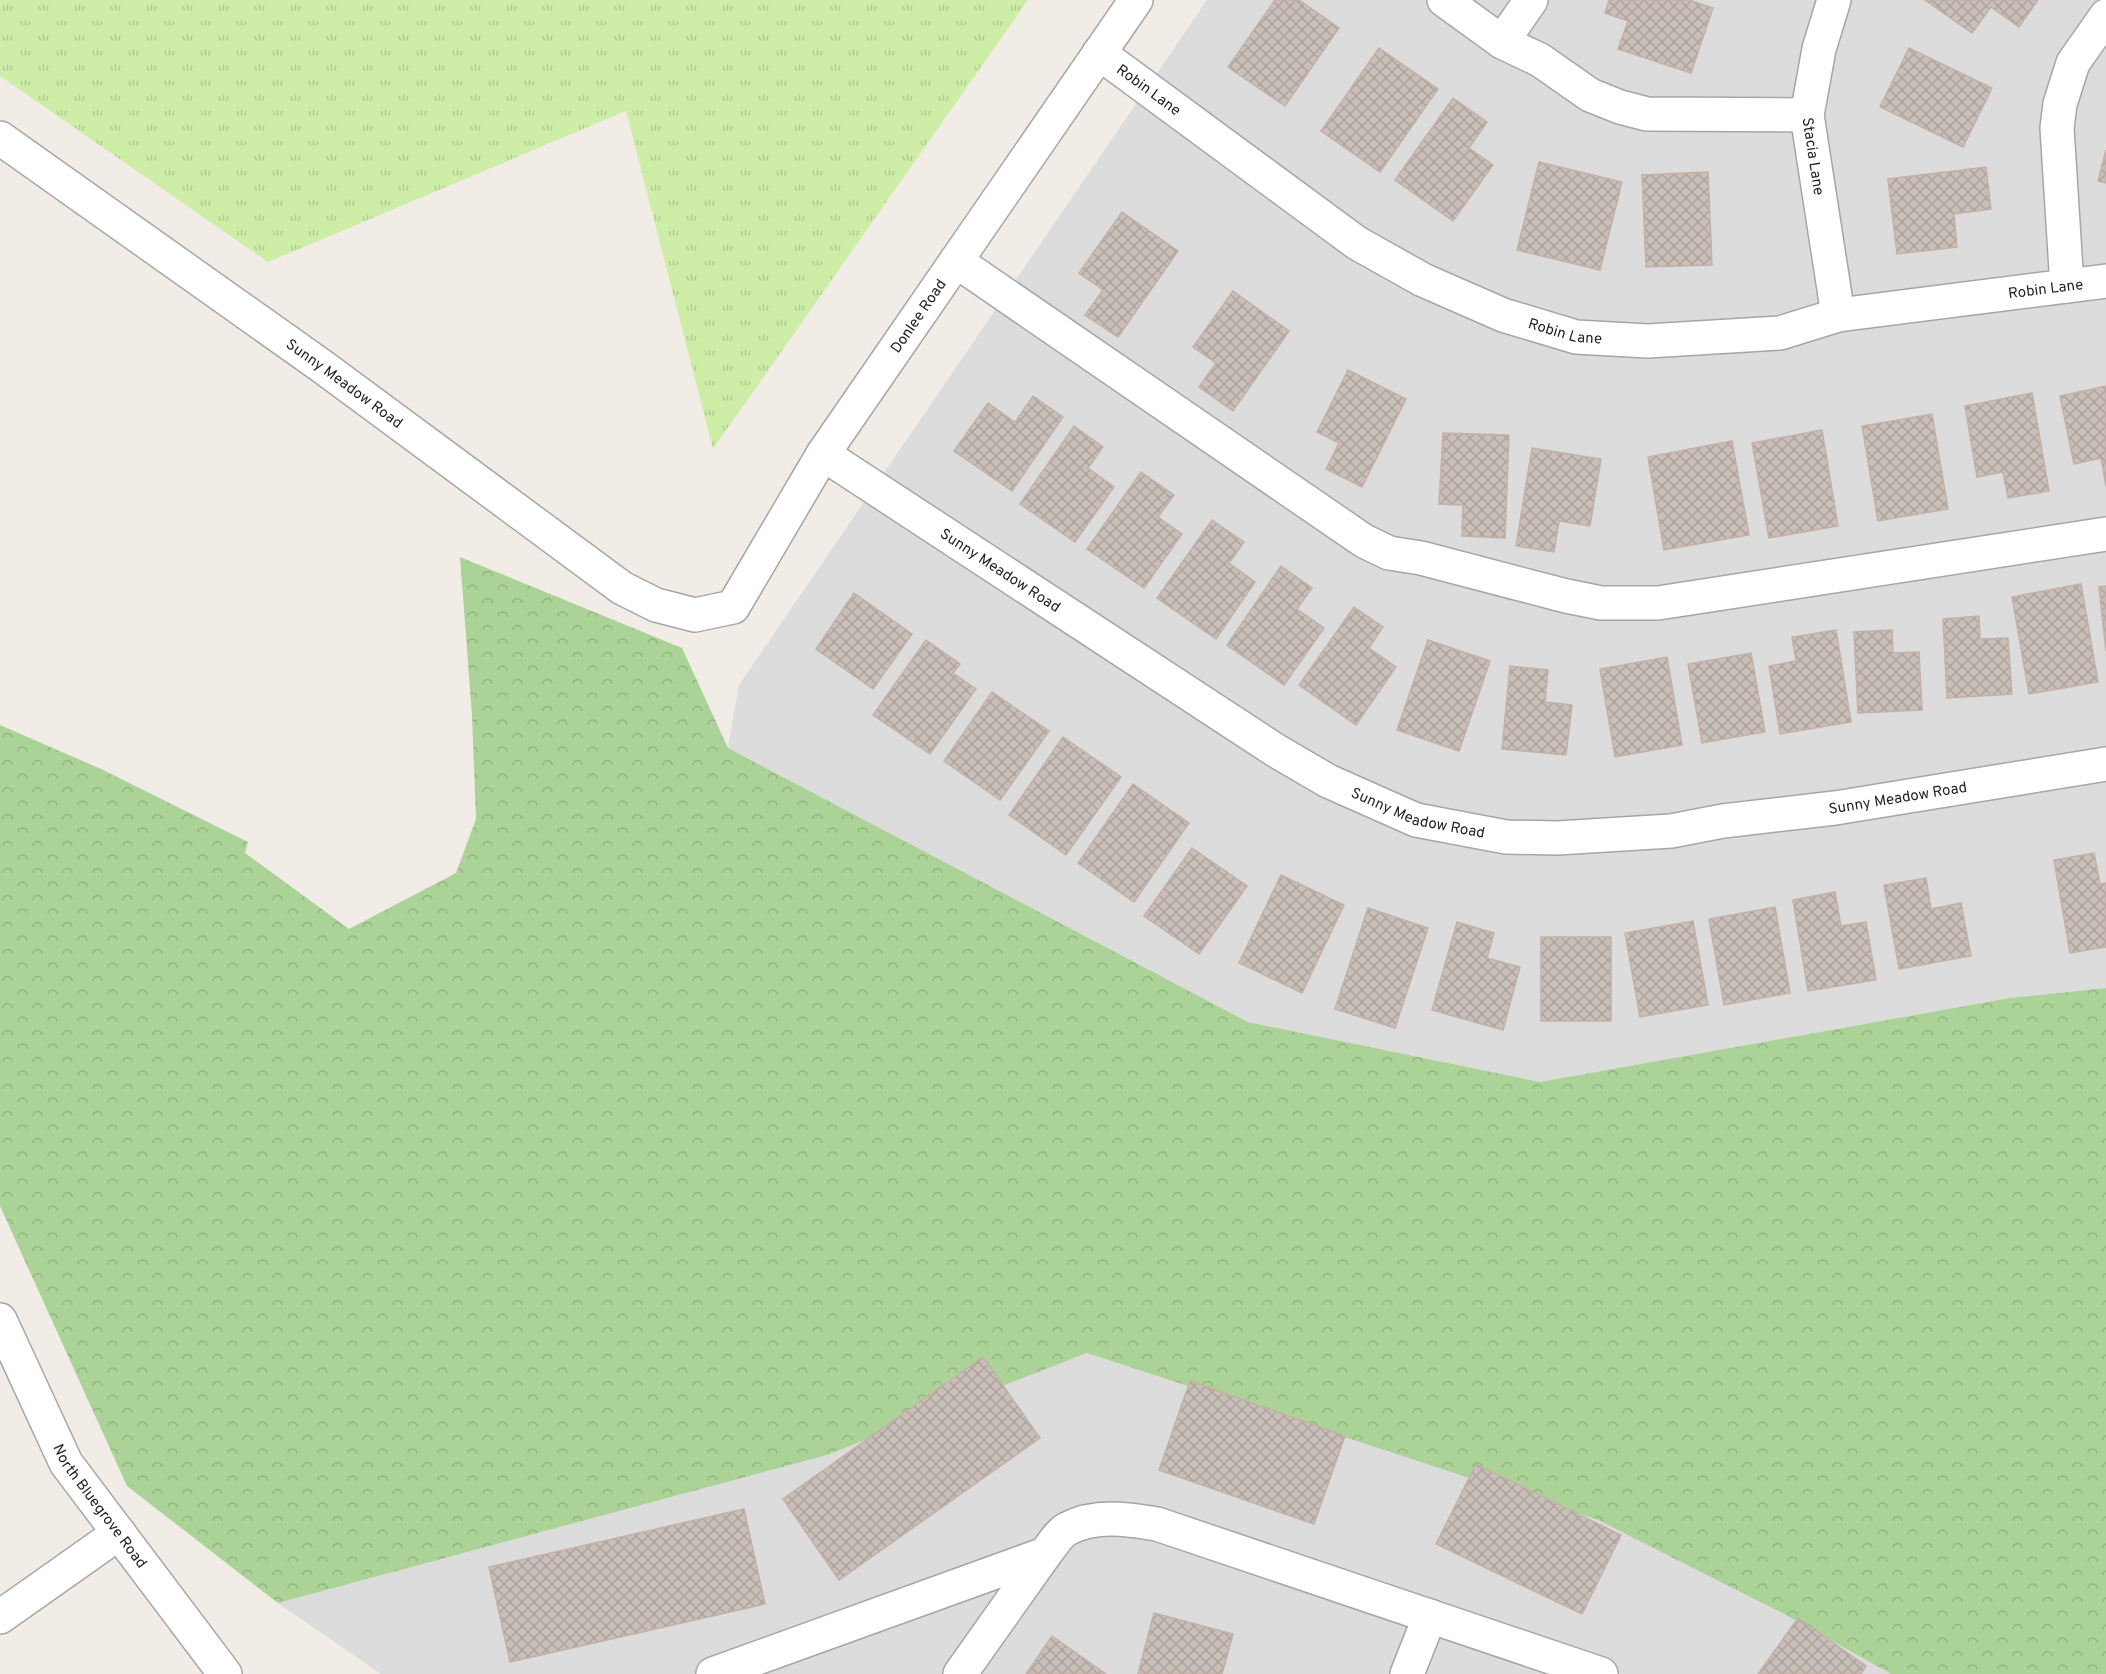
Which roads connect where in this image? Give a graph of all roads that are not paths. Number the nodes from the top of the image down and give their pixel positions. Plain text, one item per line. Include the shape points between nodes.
1 (1136, 0) edge
2 (1444, 0) edge
3 (1531, 0) edge
4 (1834, 0) edge
5 (2106, 16) edge
6 (1502, 42) junction
7 (1099, 53) junction
8 (1807, 115) junction
9 (0, 138) edge
10 (956, 261) junction
11 (2106, 281) edge
12 (2067, 286) junction
13 (1838, 315) junction
14 (824, 454) junction
15 (2106, 534) edge
16 (695, 615) joint
17 (2106, 764) edge
18 (0, 1320) edge
19 (119, 1533) junction
20 (1045, 1554) junction
21 (1430, 1616) junction
22 (0, 1617) edge
23 (225, 1674) edge
24 (713, 1674) edge
25 (960, 1674) edge
26 (1407, 1674) edge
27 (1601, 1674) edge

1 - 7 street, Donlee Road
2 - 6 street
3 - 6 street
4 - 8 street, Stacia Lane via 1819,50
5 - 12 street via 2073,63 2060,104 2057,128
6 - 8 street via 1540,60 1590,95 1647,114
7 - 10 street, Donlee Road
7 - 13 street, Robin Lane via 1357,243 1423,280 1503,315 1576,337 1648,341 1780,333
8 - 13 street, Stacia Lane
9 - 16 street, Sunny Meadow Road via 322,367 622,588 656,605
10 - 14 street, Donlee Road
10 - 15 street via 1364,541 1389,553 1566,596 1601,603 1658,603
11 - 12 street, Robin Lane
12 - 13 street, Robin Lane
14 - 16 street, Donlee Road via 733,607
14 - 17 street, Sunny Meadow Road via 1275,750 1328,781 1416,820 1506,837 1671,831
18 - 19 street, North Bluegrove Road via 66,1462
19 - 22 street
19 - 23 street, North Bluegrove Road
20 - 21 street via 1065,1530 1089,1521 1118,1518 1157,1524
20 - 24 street
20 - 25 street
21 - 26 street
21 - 27 street

